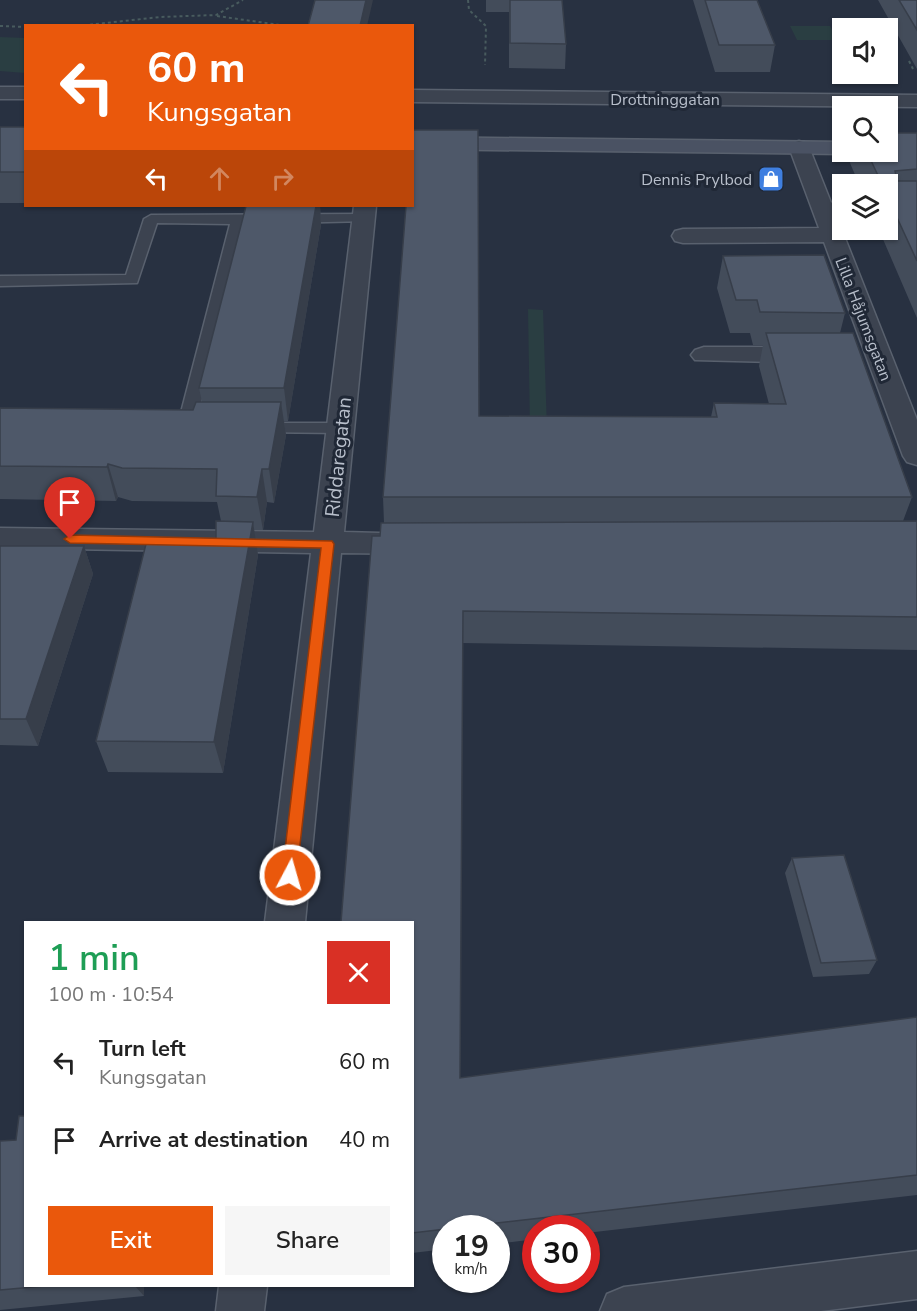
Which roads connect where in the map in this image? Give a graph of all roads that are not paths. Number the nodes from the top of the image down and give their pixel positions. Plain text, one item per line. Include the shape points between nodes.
1 (0, 93) edge
2 (24, 93) edge
3 (414, 96) edge
4 (917, 100) edge
5 (414, 143) edge
6 (799, 147) junction
7 (832, 148) edge
8 (832, 207) edge
9 (365, 212) edge
10 (238, 220) junction
11 (832, 235) edge
12 (683, 236) dead end
13 (833, 240) edge
14 (0, 281) edge
15 (704, 355) dead end
16 (855, 356) junction
17 (210, 428) edge
18 (246, 428) edge
19 (341, 428) junction
20 (917, 456) edge
21 (0, 538) edge
22 (328, 544) junction
23 (446, 544) edge
24 (285, 921) edge
25 (917, 1275) edge
26 (243, 1287) edge
27 (240, 1311) edge
28 (624, 1311) edge

1 - 2 street
3 - 4 street, Drottninggatan
5 - 6 street
6 - 7 street
6 - 8 street, Lilla Håjumsgatan
9 - 10 lane
9 - 19 street, Riddaregatan
10 - 14 lane via 151,219 132,280
10 - 17 lane via 186,428
11 - 12 street
13 - 16 street, Lilla Håjumsgatan
15 - 16 street
16 - 20 street, Lilla Håjumsgatan
18 - 19 lane
19 - 22 street, Riddaregatan
21 - 22 street
22 - 23 street
22 - 24 street, Riddaregatan
25 - 28 street
26 - 27 street

